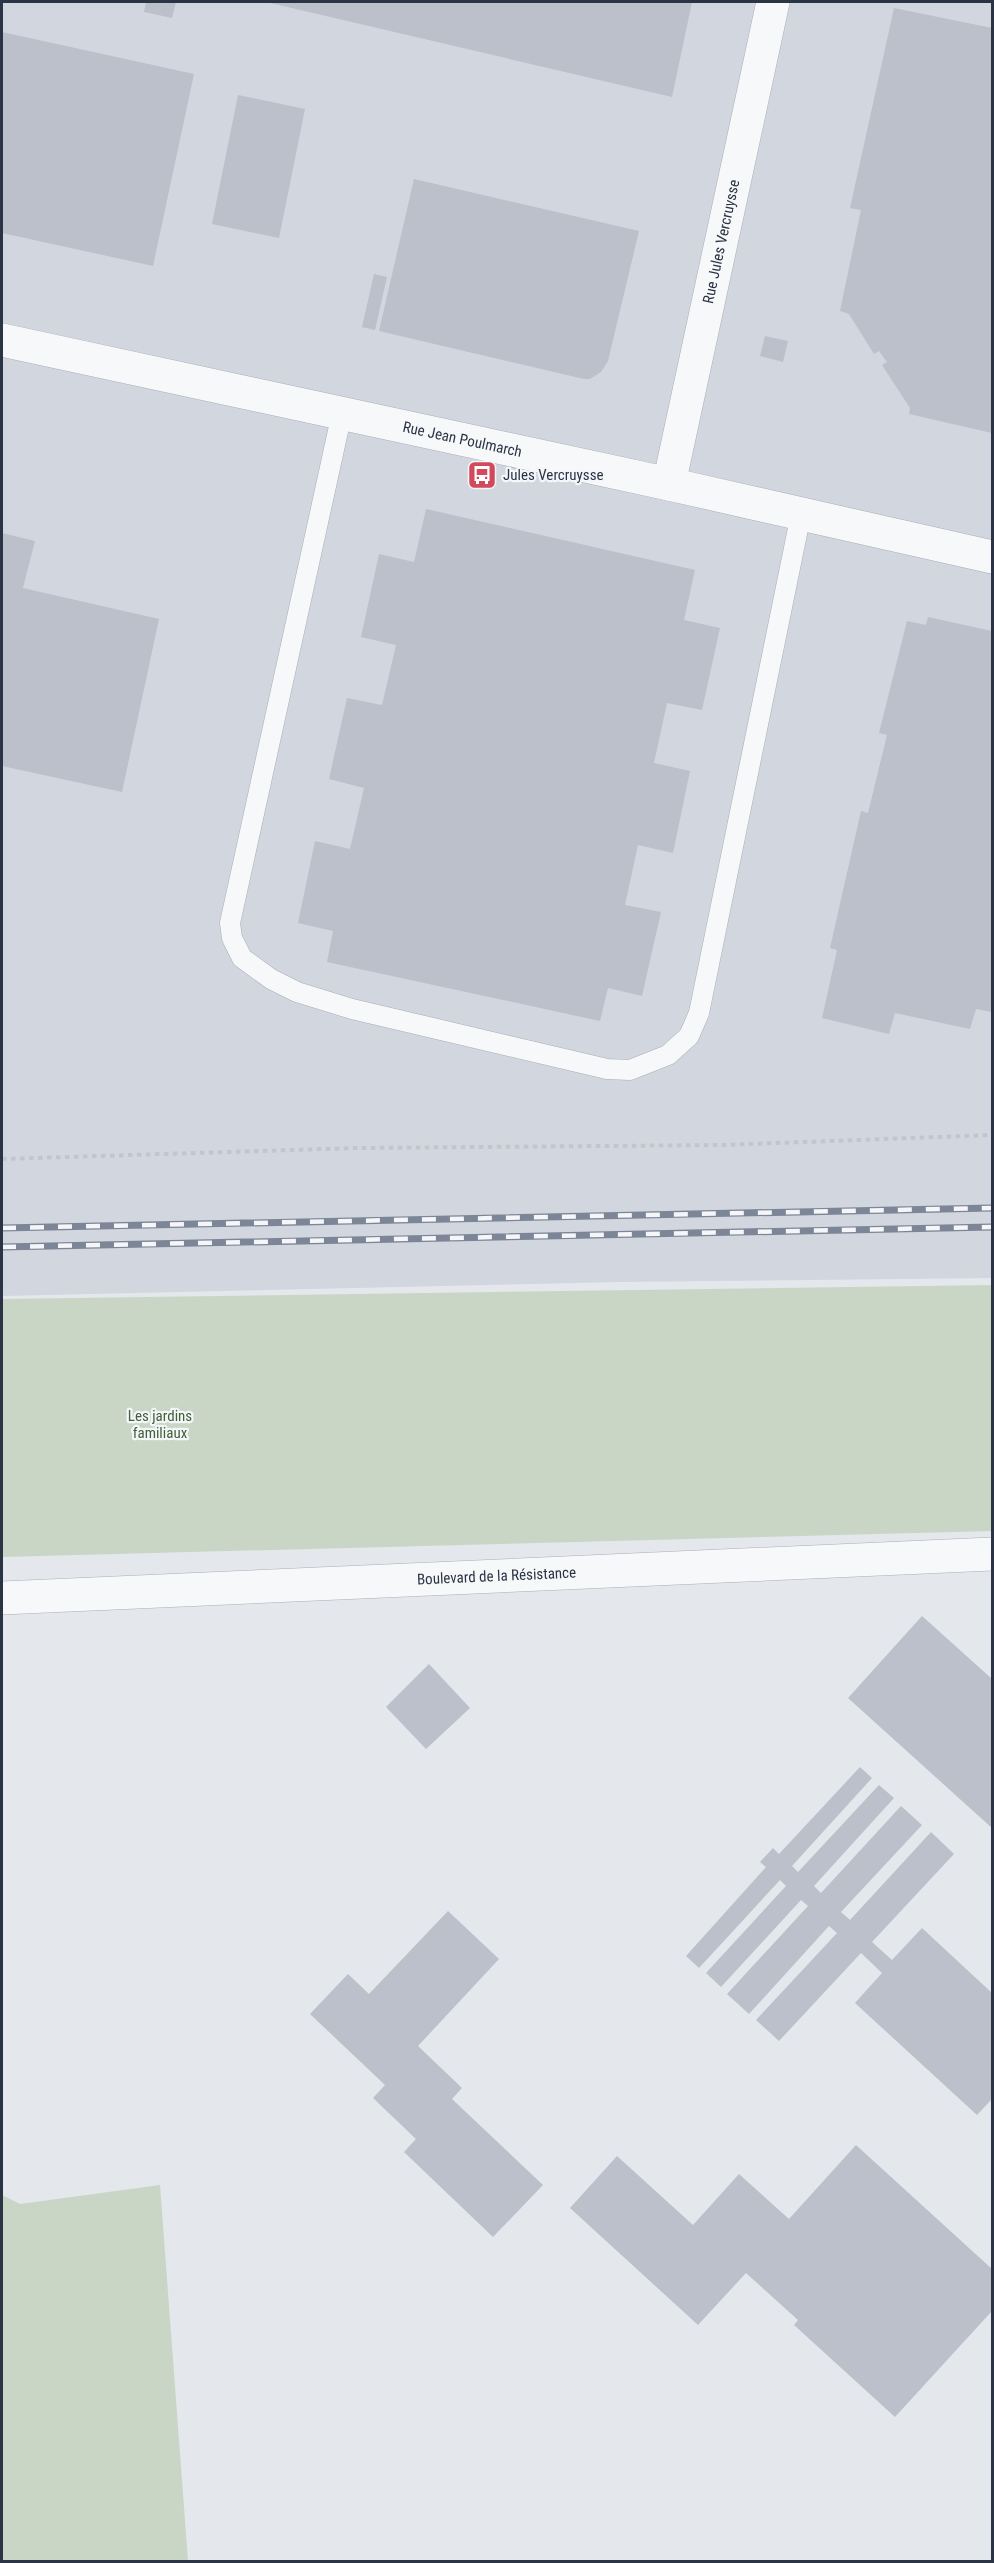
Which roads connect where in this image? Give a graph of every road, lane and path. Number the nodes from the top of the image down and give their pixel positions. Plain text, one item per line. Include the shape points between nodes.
1 (773, 2) edge
2 (2, 340) edge
3 (342, 413) junction
4 (669, 484) junction
5 (801, 514) junction
6 (993, 557) edge
7 (993, 1135) edge
8 (2, 1159) edge
9 (993, 1554) edge
10 (2, 1598) edge

1 - 4 street, Rue Jules Vercruysse
2 - 3 street, Rue Jean Poulmarch
3 - 4 street, Rue Jean Poulmarch
3 - 5 lane via 230,923 232,938 242,957 297,992 607,1069 630,1070 668,1055 689,1036 699,1013
4 - 5 street, Rue Jean Poulmarch
5 - 6 street, Rue Jean Poulmarch
7 - 8 path via 723,1145 357,1148
9 - 10 street, Boulevard de la Résistance

